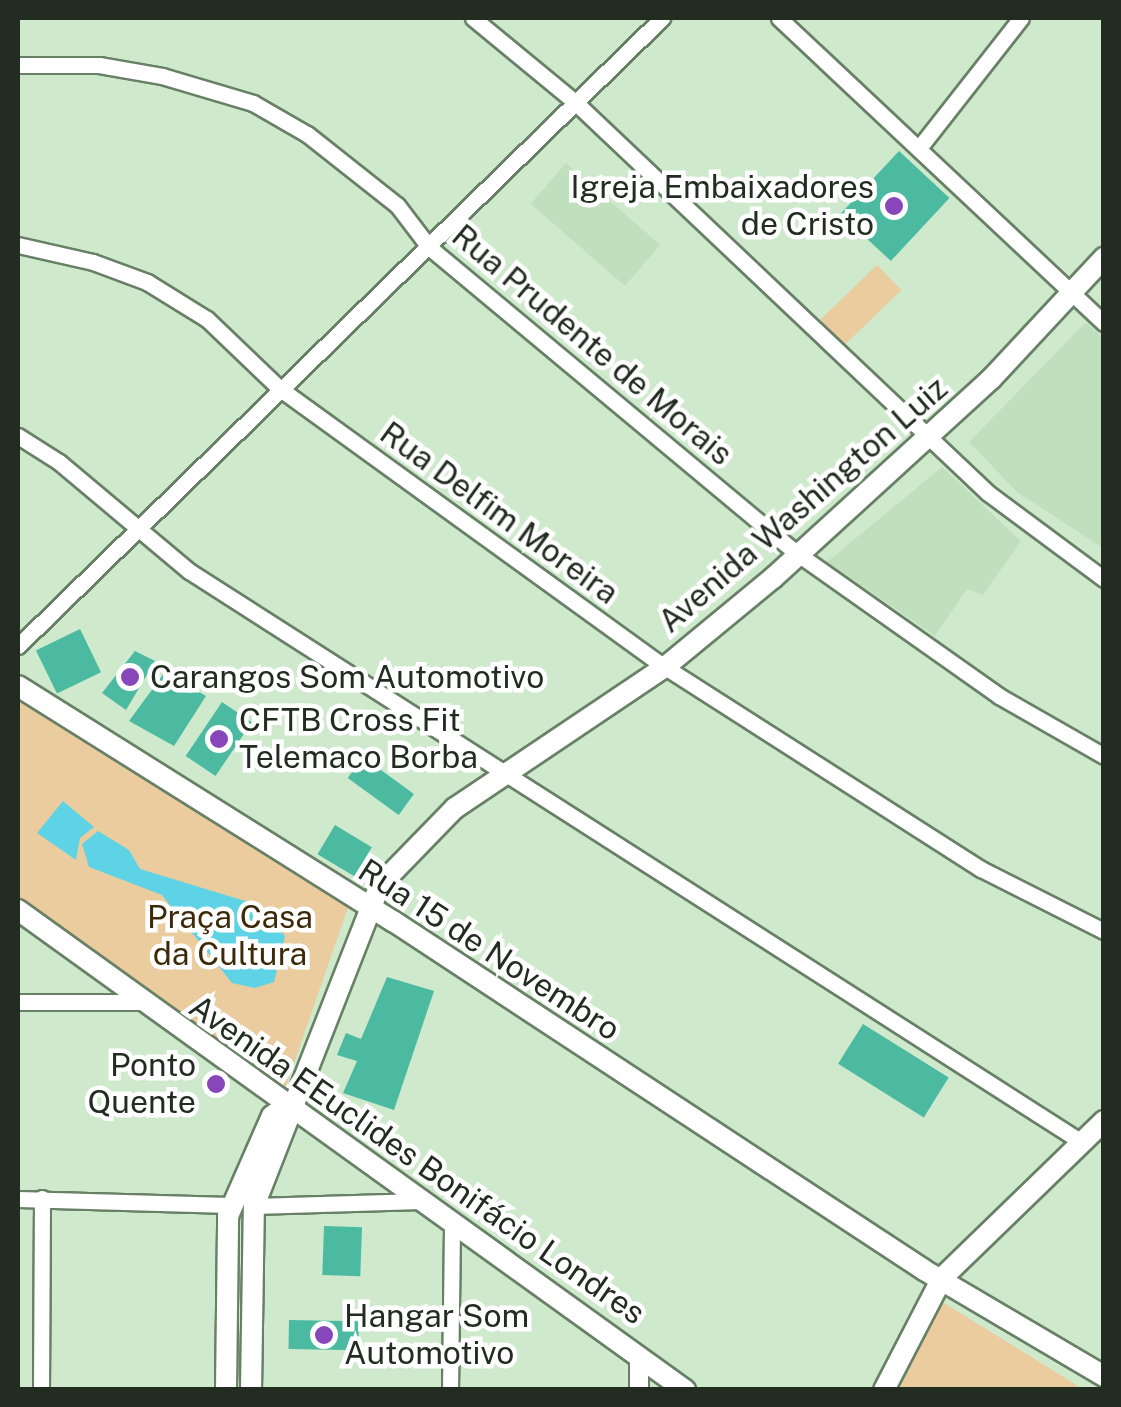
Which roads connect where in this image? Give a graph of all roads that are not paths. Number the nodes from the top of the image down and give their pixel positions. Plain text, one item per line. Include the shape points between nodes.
1 (473, 18) edge
2 (662, 18) edge
3 (779, 18) edge
4 (1021, 18) edge
5 (18, 65) edge
6 (576, 103) junction
7 (919, 148) junction
8 (18, 246) edge
9 (429, 247) junction
10 (1104, 258) edge
11 (1072, 294) junction
12 (1104, 323) edge
13 (279, 388) junction
14 (18, 436) edge
15 (930, 436) junction
16 (134, 531) junction
17 (798, 554) junction
18 (1104, 579) edge
19 (18, 646) edge
20 (664, 666) junction
21 (18, 686) edge
22 (1104, 756) edge
23 (501, 776) junction
24 (367, 905) junction
25 (18, 910) edge
26 (1104, 931) edge
27 (18, 1002) edge
28 (141, 1002) junction
29 (288, 1104) junction
30 (1096, 1133) edge
31 (18, 1198) edge
32 (42, 1198) junction
33 (421, 1200) junction
34 (230, 1205) junction
35 (254, 1206) junction
36 (452, 1221) junction
37 (933, 1274) junction
38 (639, 1356) junction
39 (1104, 1376) edge
40 (41, 1390) edge
41 (226, 1390) edge
42 (251, 1390) edge
43 (450, 1390) edge
44 (639, 1390) edge
45 (685, 1390) edge
46 (884, 1390) edge

1 - 6 street
2 - 6 street
3 - 7 street
4 - 7 street
5 - 9 street, Rua Prudente de Morais via 99,64 253,103 344,159 398,204
6 - 9 street
6 - 15 street
7 - 11 street
8 - 13 street, Rua Delfim Moreira via 147,282 207,319
9 - 13 street
9 - 17 street, Rua Prudente de Morais
10 - 11 main road, Avenida Washington Luiz
11 - 12 street
11 - 15 main road, Avenida Washington Luiz
13 - 16 street
13 - 20 street, Rua Delfim Moreira
14 - 16 street via 59,462
15 - 17 main road, Avenida Washington Luiz
15 - 18 street via 1034,533
16 - 19 street
16 - 23 street
17 - 20 main road, Avenida Washington Luiz
17 - 22 street, Rua Prudente de Morais via 999,696
20 - 23 main road, Avenida Washington Luiz
20 - 26 street, Rua Delfim Moreira via 982,869
21 - 24 main road, Rua 15 de Novembro
23 - 24 main road, Avenida Washington Luiz via 403,856
23 - 30 street
24 - 29 main road, Avenida Washington Luiz
24 - 37 main road, Rua 15 de Novembro
25 - 28 main road, Avenida EEuclides Bonifácio Londres
27 - 28 street
28 - 29 main road, Avenida EEuclides Bonifácio Londres
29 - 33 main road, Avenida EEuclides Bonifácio Londres
29 - 34 main road, Avenida Washington Luiz via 272,1116
29 - 35 main road, Avenida Washington Luiz
30 - 37 main road
31 - 32 street
32 - 34 street
32 - 40 street
33 - 35 street
33 - 36 main road, Avenida EEuclides Bonifácio Londres
34 - 41 main road
35 - 42 main road, Avenida Washington Luiz
36 - 38 main road, Avenida EEuclides Bonifácio Londres
36 - 43 street
37 - 39 main road, Rua 15 de Novembro
37 - 46 main road
38 - 44 street
38 - 45 main road, Avenida EEuclides Bonifácio Londres

